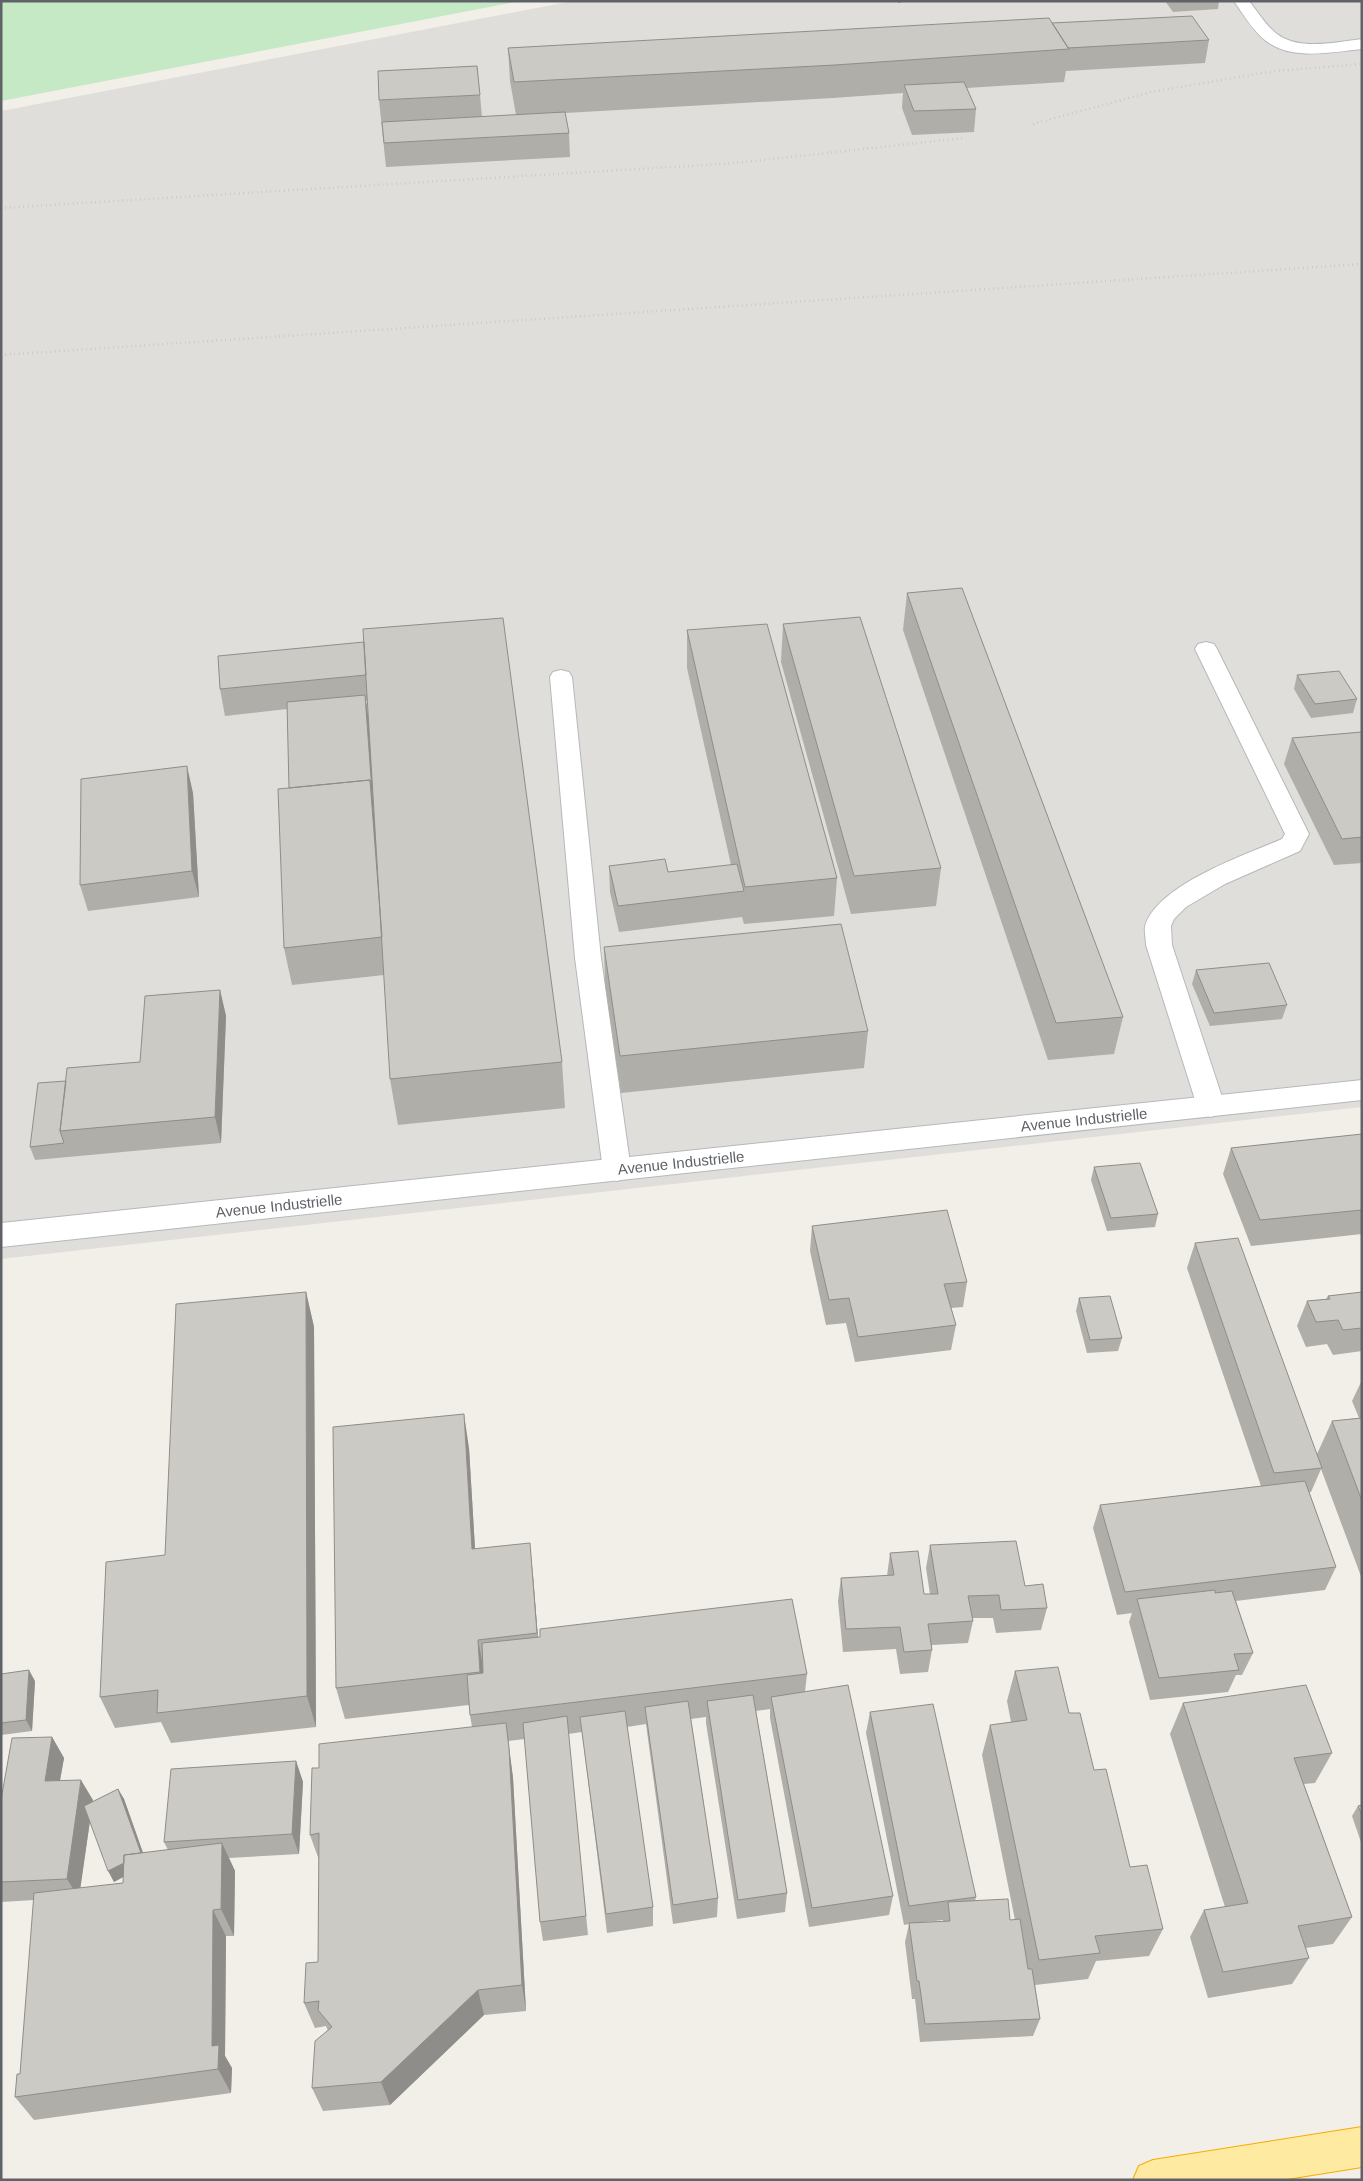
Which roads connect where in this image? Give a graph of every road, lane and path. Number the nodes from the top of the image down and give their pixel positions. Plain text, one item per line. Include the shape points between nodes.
1 (1241, 1) edge
2 (1362, 44) edge
3 (1206, 649) dead end
4 (561, 677) dead end
5 (1362, 1090) edge
6 (1211, 1106) junction
7 (616, 1170) junction
8 (1, 1235) edge
9 (1362, 2147) edge
10 (1153, 2180) edge

1 - 2 street via 1272,38 1290,45 1314,48
3 - 6 street via 1297,834 1291,846 1208,881 1170,907 1158,925 1159,945
4 - 7 street via 588,958
5 - 6 street, Avenue Industrielle
6 - 7 street, Avenue Industrielle
7 - 8 street, Avenue Industrielle
9 - 10 highway

